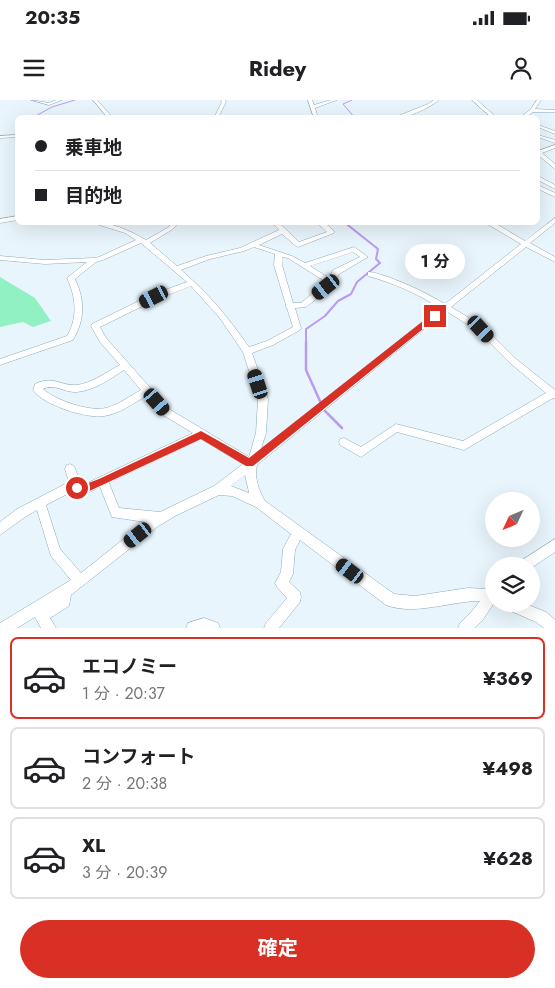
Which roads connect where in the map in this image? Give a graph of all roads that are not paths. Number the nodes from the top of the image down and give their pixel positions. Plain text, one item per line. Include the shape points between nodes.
1 (33, 100) edge
2 (60, 100) edge
3 (95, 100) edge
4 (223, 100) edge
5 (310, 100) edge
6 (334, 100) edge
7 (437, 100) edge
8 (474, 100) edge
9 (540, 100) edge
10 (312, 107) junction
11 (532, 111) junction
12 (555, 111) edge
13 (109, 115) edge
14 (218, 115) edge
15 (315, 115) edge
16 (403, 115) edge
17 (492, 115) edge
18 (526, 115) edge
19 (540, 127) edge
20 (555, 133) edge
21 (15, 136) edge
22 (0, 137) edge
23 (540, 137) edge
24 (555, 144) edge
25 (546, 150) junction
26 (540, 152) edge
27 (555, 153) edge
28 (540, 155) edge
29 (555, 168) edge
30 (540, 179) edge
31 (555, 179) edge
32 (546, 182) junction
33 (540, 185) edge
34 (555, 186) edge
35 (540, 187) edge
36 (555, 194) edge
37 (15, 218) edge
38 (555, 220) edge
39 (0, 221) edge
40 (105, 225) edge
41 (174, 225) edge
42 (277, 225) edge
43 (323, 225) edge
44 (492, 225) edge
45 (283, 230) junction
46 (144, 242) junction
47 (526, 244) junction
48 (254, 245) junction
49 (279, 253) junction
50 (0, 258) edge
51 (94, 260) junction
52 (555, 260) edge
53 (305, 266) junction
54 (177, 269) junction
55 (371, 274) dead end
56 (329, 281) junction
57 (192, 283) junction
58 (289, 306) junction
59 (445, 308) junction
60 (247, 351) junction
61 (0, 362) edge
62 (125, 366) junction
63 (148, 391) junction
64 (554, 394) edge
65 (201, 434) junction
66 (344, 442) dead end
67 (252, 461) junction
68 (70, 468) dead end
69 (103, 482) junction
70 (76, 484) junction
71 (218, 490) junction
72 (40, 503) junction
73 (261, 504) junction
74 (161, 518) junction
75 (0, 529) edge
76 (298, 532) junction
77 (555, 545) edge
78 (537, 557) edge
79 (80, 581) junction
80 (66, 591) junction
81 (485, 594) edge
82 (485, 605) edge
83 (529, 612) edge
84 (4, 628) edge
85 (50, 628) edge
86 (193, 628) edge
87 (213, 628) edge
88 (271, 628) edge
89 (465, 628) edge
90 (554, 628) edge

1 - 2 street via 49,104
3 - 13 street
4 - 14 street
5 - 10 street
6 - 10 street
7 - 16 street
8 - 17 street
9 - 11 street
10 - 15 street
11 - 12 street
11 - 18 street
19 - 20 street
21 - 22 street
23 - 24 street
24 - 25 street
25 - 26 street
25 - 27 street
28 - 29 street
30 - 32 street
31 - 32 street
32 - 33 street
32 - 34 street
35 - 36 street
37 - 39 street
38 - 47 street
40 - 46 street
41 - 46 street
42 - 45 street
43 - 45 street via 332,232 298,245
44 - 47 street
45 - 48 street
46 - 51 street
46 - 54 street
47 - 52 street
47 - 59 street
48 - 49 street
48 - 54 street
49 - 53 street
49 - 58 street via 278,265
50 - 51 street via 45,262
51 - 61 street via 70,278 76,288 80,314 70,338
53 - 56 street
53 - 56 street via 354,249 365,257 336,272
54 - 57 street
55 - 59 street via 400,283
56 - 58 street via 303,305
57 - 60 street via 222,315
57 - 62 street via 154,297 95,326
58 - 60 street via 297,328
59 - 64 street via 481,329 513,361
59 - 67 street
60 - 67 street via 264,403 261,433
62 - 63 street
62 - 63 street via 77,389 48,382 38,390 68,406 98,413
63 - 65 street via 166,412
64 - 66 street via 464,446 396,428 361,453
65 - 67 street
65 - 69 street
67 - 71 street
67 - 73 street via 250,471 254,492
68 - 70 street
69 - 70 street via 83,490
69 - 74 street via 116,513
70 - 72 street
71 - 73 street via 240,494
71 - 74 street
72 - 75 street
72 - 79 street via 55,552
73 - 76 street
74 - 79 street
76 - 81 street via 391,600 400,603
76 - 88 street via 289,549 287,574 281,583 295,597
77 - 78 street
79 - 80 street
80 - 84 street
80 - 85 street via 64,601 42,617
82 - 89 street
83 - 90 street
86 - 87 street via 204,625

